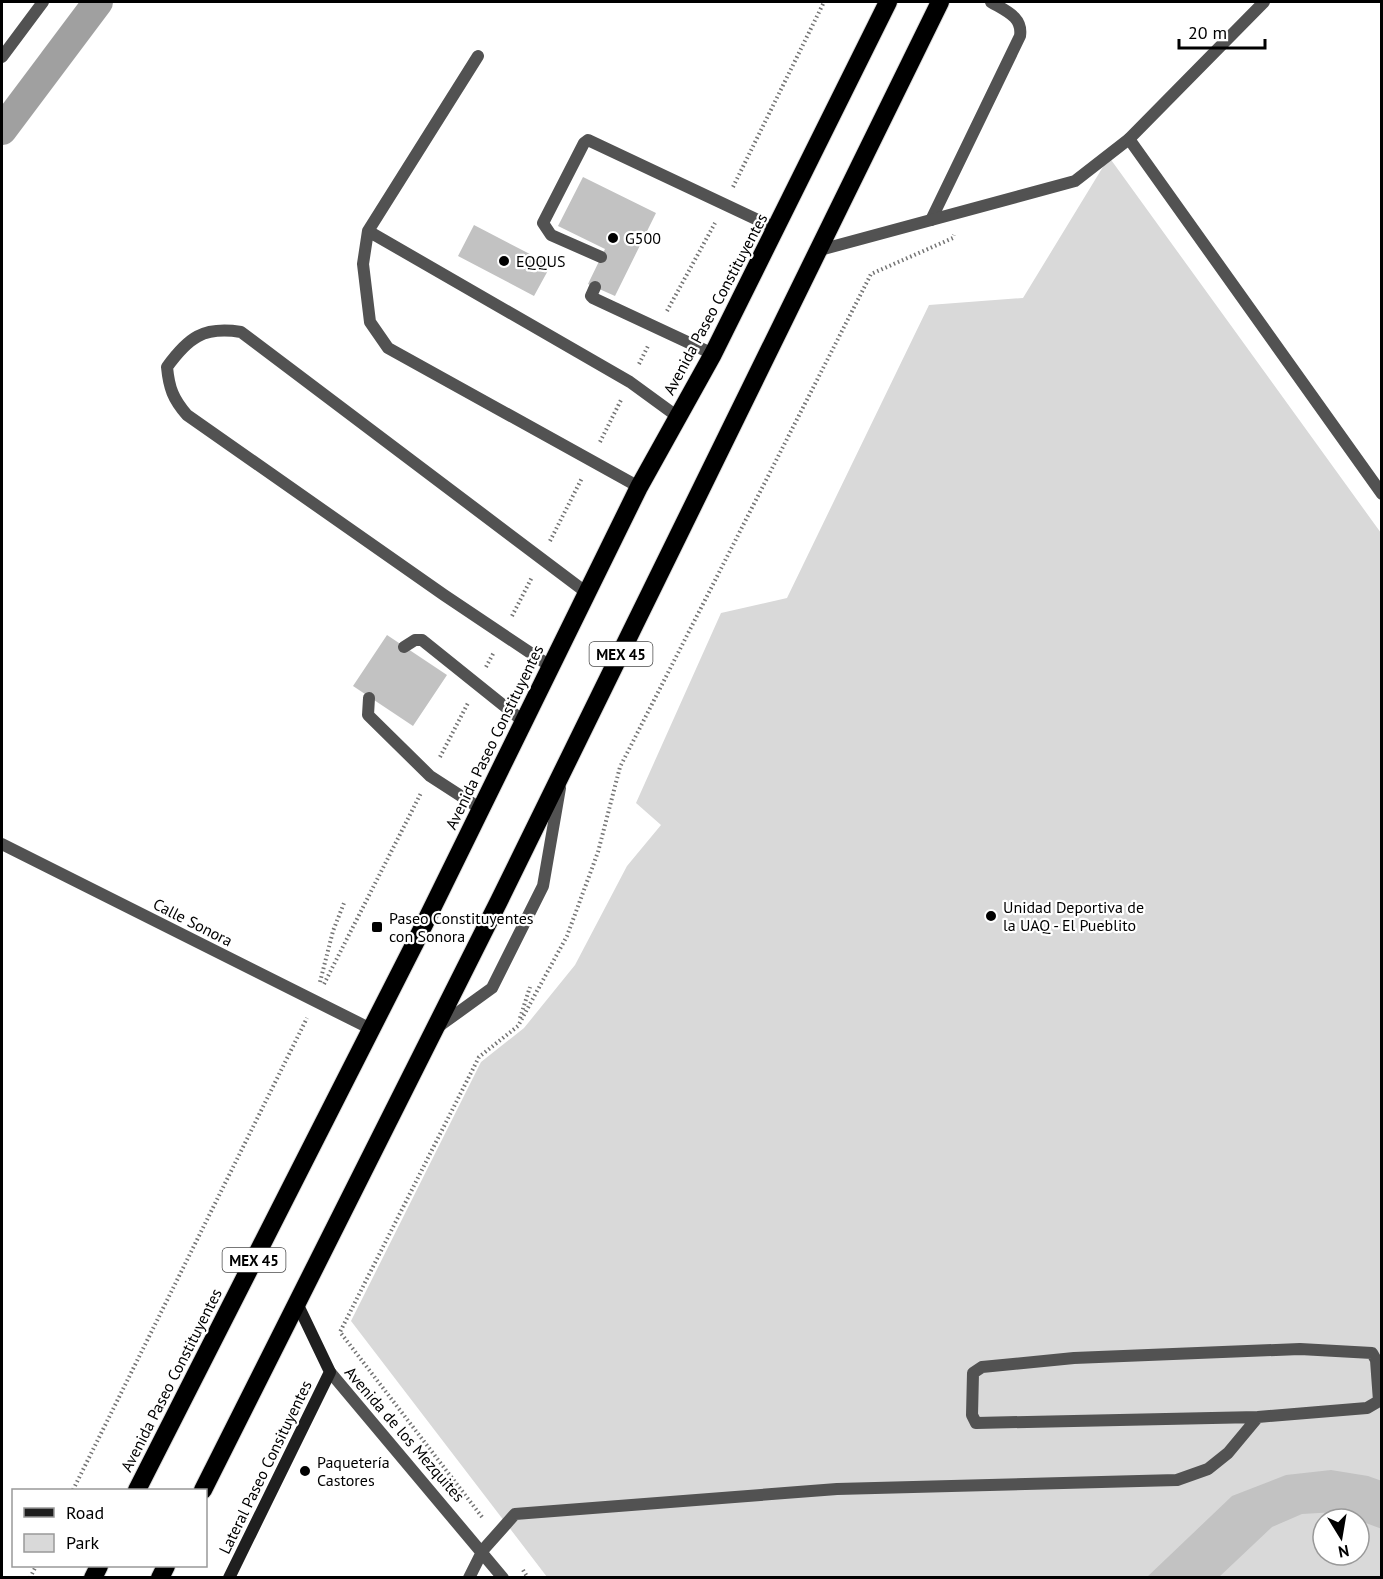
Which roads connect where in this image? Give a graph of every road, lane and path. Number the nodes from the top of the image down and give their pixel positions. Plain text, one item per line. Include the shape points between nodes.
1 (43, 2) edge
2 (824, 2) edge
3 (888, 2) edge
4 (940, 2) edge
5 (991, 2) edge
6 (1264, 2) edge
7 (478, 56) dead end
8 (2, 57) edge
9 (1129, 139) junction
10 (725, 205) junction
11 (966, 210) junction
12 (931, 220) junction
13 (777, 229) junction
14 (368, 231) junction
15 (820, 250) junction
16 (601, 257) dead end
17 (595, 287) dead end
18 (657, 328) junction
19 (713, 354) junction
20 (630, 382) junction
21 (678, 417) junction
22 (590, 461) junction
23 (639, 487) junction
24 (1382, 495) edge
25 (542, 558) junction
26 (587, 593) junction
27 (503, 634) junction
28 (404, 647) dead end
29 (550, 666) junction
30 (476, 686) junction
31 (369, 698) dead end
32 (523, 721) junction
33 (563, 772) junction
34 (430, 776) junction
35 (481, 809) junction
36 (2, 844) edge
37 (344, 903) dead end
38 (530, 987) dead end
39 (315, 1002) junction
40 (518, 1026) junction
41 (371, 1029) junction
42 (435, 1029) junction
43 (297, 1303) junction
44 (330, 1372) junction
45 (1258, 1417) junction
46 (74, 1489) edge
47 (138, 1489) edge
48 (204, 1489) edge
49 (496, 1536) junction
50 (483, 1550) junction
51 (522, 1569) dead end
52 (229, 1578) edge
53 (469, 1578) edge
54 (503, 1578) edge
55 (528, 1578) edge

1 - 8 street
2 - 10 path
3 - 13 highway, Avenida Paseo Constituyentes / MEX 45
4 - 15 highway, MEX 45
5 - 12 street via 1018,20 1022,26 1020,36
6 - 9 street
7 - 14 street
9 - 11 street via 1075,181
9 - 24 street
10 - 13 street
10 - 16 street via 588,140 543,223 551,235
10 - 18 path
11 - 12 street
11 - 40 path via 953,238 871,274 621,767 598,852 567,936
12 - 15 street
13 - 19 highway, Avenida Paseo Constituyentes / MEX 45
14 - 20 street
14 - 22 street via 363,264 370,322 388,348
15 - 33 highway, MEX 45
17 - 18 street via 593,298
18 - 19 street
18 - 20 path
19 - 21 highway, Avenida Paseo Constituyentes / MEX 45
20 - 21 street
20 - 22 path
21 - 23 highway, Avenida Paseo Constituyentes / MEX 45
22 - 23 street
22 - 25 path
23 - 26 highway, Avenida Paseo Constituyentes / MEX 45
25 - 26 street
25 - 27 path
25 - 27 street via 241,332 224,329 186,341 167,367 168,387 187,415
26 - 29 highway, Avenida Paseo Constituyentes / MEX 45
27 - 29 street
27 - 30 path
28 - 30 street via 422,640
29 - 32 highway, Avenida Paseo Constituyentes / MEX 45
30 - 32 street
30 - 34 path
31 - 34 street via 368,715
32 - 35 highway, Avenida Paseo Constituyentes / MEX 45
33 - 42 highway, MEX 45
33 - 42 street via 543,886 492,988
34 - 35 street
34 - 39 path
35 - 41 highway, Avenida Paseo Constituyentes / MEX 45
36 - 39 street, Calle Sonora
37 - 39 path
38 - 40 path
39 - 41 street, Calle Sonora
39 - 46 path
40 - 49 path via 479,1057 340,1332
41 - 47 highway, Avenida Paseo Constituyentes / MEX 45
42 - 43 highway, MEX 45
43 - 44 street, Avenida de los Mezquites
43 - 48 highway, MEX 45
44 - 50 street, Avenida de los Mezquites
44 - 52 street, Lateral Paseo Consituyentes
45 - 45 street via 976,1423 972,1415 973,1373 982,1367 1074,1358 1300,1349 1372,1353 1376,1360 1379,1401 1367,1408
45 - 49 street via 1208,1469 1177,1480 837,1489 515,1514
49 - 50 street
50 - 53 street
50 - 54 street, Avenida de los Mezquites
51 - 55 path

